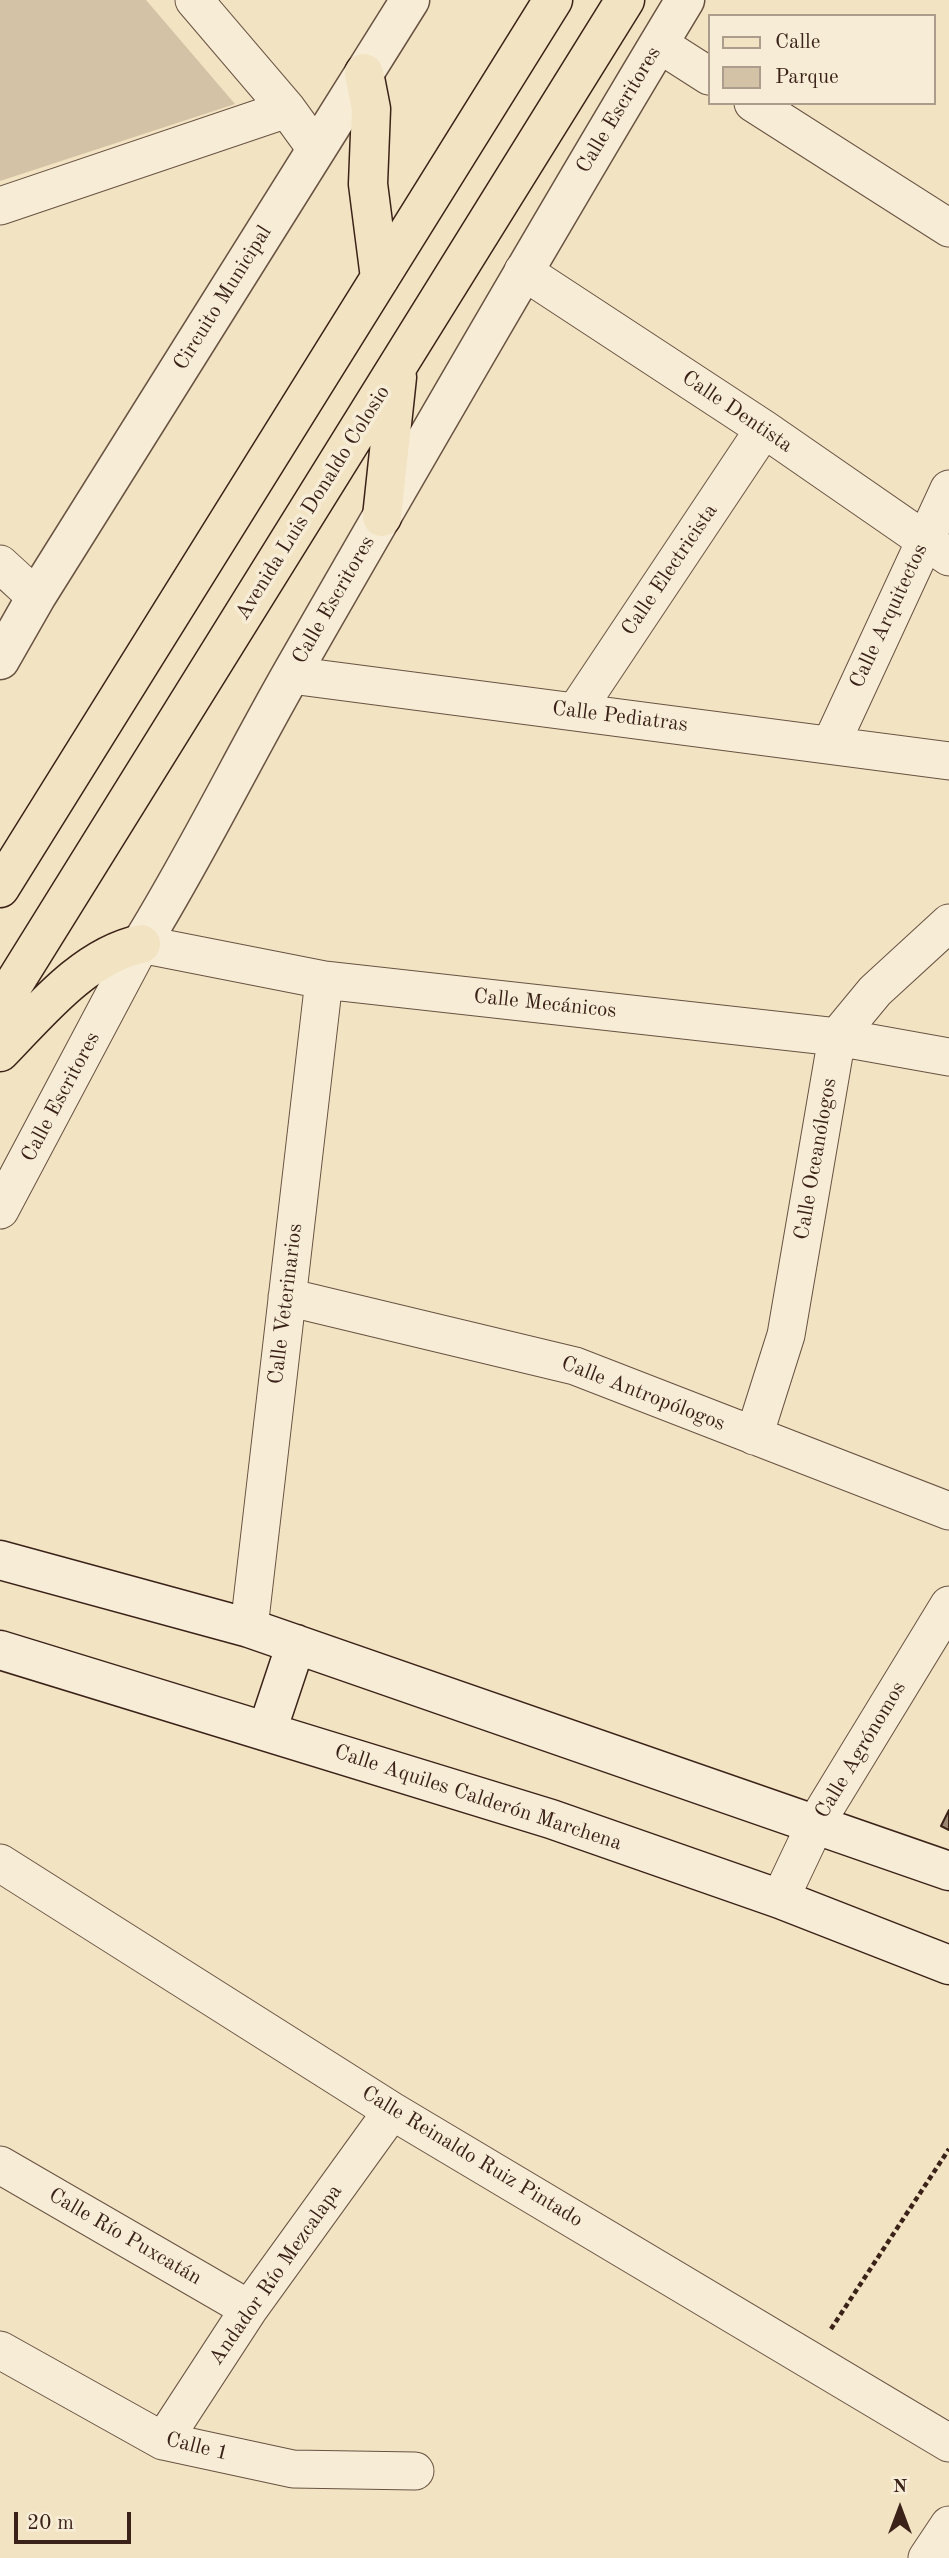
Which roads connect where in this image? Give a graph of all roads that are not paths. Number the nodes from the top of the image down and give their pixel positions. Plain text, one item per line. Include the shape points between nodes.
1 (194, 0) edge
2 (410, 0) edge
3 (553, 0) edge
4 (625, 0) edge
5 (685, 0) edge
6 (659, 44) junction
7 (364, 73) junction
8 (708, 75) edge
9 (756, 105) edge
10 (287, 109) junction
11 (316, 149) junction
12 (0, 206) edge
13 (949, 228) edge
14 (523, 271) junction
15 (380, 278) junction
16 (399, 365) junction
17 (764, 429) junction
18 (949, 489) edge
19 (382, 517) junction
20 (937, 548) edge
21 (0, 565) edge
22 (36, 597) junction
23 (0, 660) edge
24 (291, 675) junction
25 (576, 711) junction
26 (831, 744) junction
27 (949, 761) edge
28 (0, 888) edge
29 (949, 923) edge
30 (141, 944) junction
31 (324, 980) junction
32 (0, 1006) edge
33 (837, 1037) junction
34 (0, 1052) edge
35 (949, 1057) edge
36 (0, 1210) edge
37 (286, 1297) junction
38 (754, 1436) junction
39 (949, 1511) edge
40 (0, 1560) edge
41 (949, 1605) edge
42 (248, 1628) junction
43 (296, 1644) junction
44 (0, 1650) edge
45 (267, 1731) junction
46 (816, 1823) junction
47 (0, 1863) edge
48 (949, 1871) edge
49 (780, 1899) junction
50 (949, 1965) edge
51 (392, 2111) junction
52 (0, 2165) edge
53 (249, 2309) junction
54 (0, 2350) edge
55 (163, 2441) junction
56 (949, 2443) edge
57 (415, 2471) dead end
58 (949, 2525) edge
59 (927, 2558) edge

1 - 10 street
2 - 7 main road, Circuito Municipal
3 - 15 main road
4 - 16 main road, Avenida Luis Donaldo Colosio
5 - 6 main road, Calle Escritores
6 - 8 street
6 - 14 main road, Calle Escritores
7 - 11 main road, Circuito Municipal
7 - 15 main road via 371,109 368,184
9 - 13 street
10 - 11 street
10 - 12 street
11 - 22 main road, Circuito Municipal
14 - 17 street, Calle Dentista
14 - 19 main road, Calle Escritores
15 - 28 main road
16 - 19 main road
16 - 32 main road, Avenida Luis Donaldo Colosio
17 - 20 street, Calle Dentista
17 - 25 street, Calle Electricista
18 - 20 street, Calle Arquitectos
19 - 24 main road, Calle Escritores
20 - 26 street, Calle Arquitectos
21 - 22 street
22 - 23 main road, Circuito Municipal
24 - 25 street, Calle Pediatras
24 - 30 main road, Calle Escritores
25 - 26 street, Calle Pediatras
26 - 27 street, Calle Pediatras
29 - 33 street, Calle Oceanólogos via 875,991
30 - 31 street, Calle Mecánicos
30 - 34 main road via 97,962
30 - 36 street, Calle Escritores
31 - 33 street, Calle Mecánicos
31 - 37 street, Calle Veterinarios
33 - 35 street, Calle Mecánicos
33 - 38 street, Calle Oceanólogos via 786,1335
37 - 38 street, Calle Antropólogos via 575,1366
37 - 42 street, Calle Veterinarios
38 - 39 street, Calle Antropólogos
40 - 42 main road
41 - 46 street, Calle Agrónomos
42 - 43 main road
43 - 45 main road
43 - 46 main road
44 - 45 main road, Calle Aquiles Calderón Marchena
45 - 49 main road, Calle Aquiles Calderón Marchena via 551,1819
46 - 48 main road
46 - 49 street, Calle Agrónomos
47 - 51 street, Calle Reinaldo Ruiz Pintado
49 - 50 main road, Calle Aquiles Calderón Marchena
51 - 53 street, Andador Río Mezcalapa
51 - 56 street, Calle Reinaldo Ruiz Pintado
52 - 53 street, Calle Río Puxcatán
53 - 55 street, Andador Río Mezcalapa
54 - 55 street, Calle 1
55 - 57 street, Calle 1 via 293,2469
58 - 59 street

